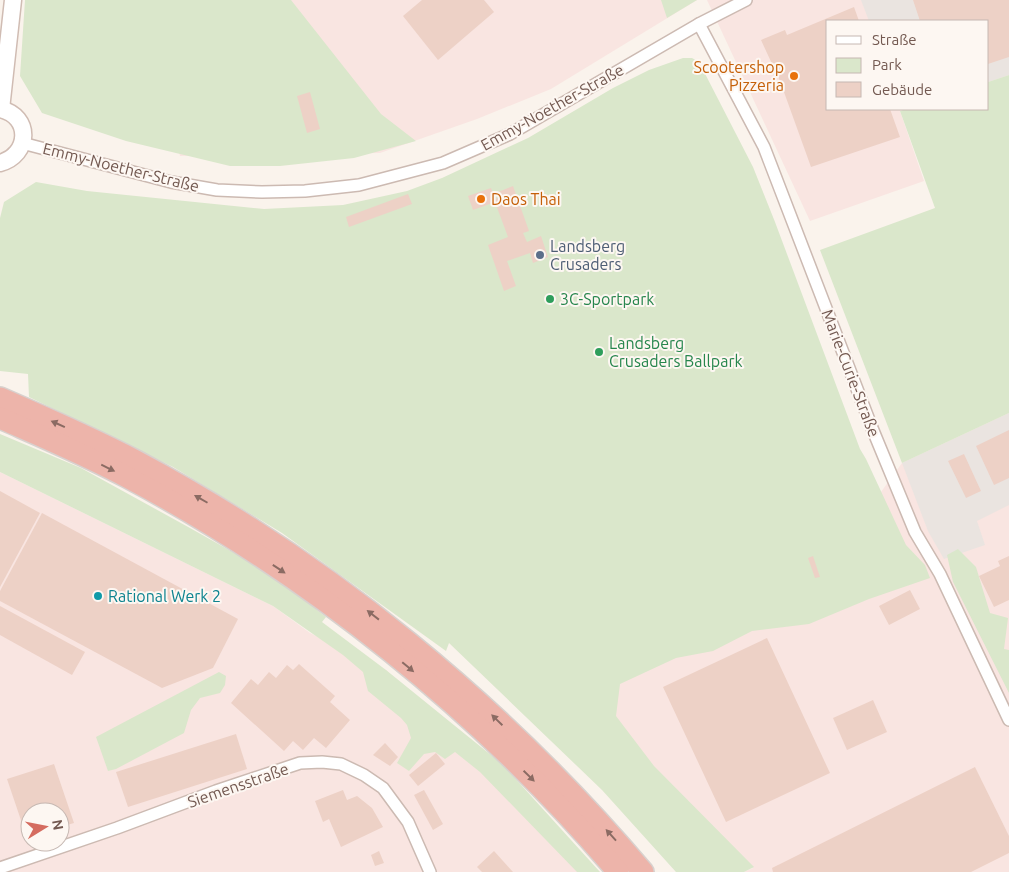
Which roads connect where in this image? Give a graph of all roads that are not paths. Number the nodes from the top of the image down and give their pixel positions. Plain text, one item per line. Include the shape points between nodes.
1 (13, 0) edge
2 (746, 0) edge
3 (699, 24) junction
4 (1, 109) edge
5 (22, 144) junction
6 (0, 162) edge
7 (0, 398) edge
8 (0, 418) edge
9 (1009, 720) edge
10 (0, 868) edge
11 (430, 872) edge
12 (618, 872) edge
13 (643, 872) edge

1 - 4 street
2 - 3 street, Emmy-Noether-Straße
3 - 5 street, Emmy-Noether-Straße via 510,134 443,163 359,185 305,191 217,190 171,182
3 - 9 street, Marie-Curie-Straße via 764,147 915,532 940,574
4 - 5 street via 19,121
5 - 6 street via 14,156
13 -> 7 highway via 548,769 484,708 416,648 351,598 243,524 136,462
8 -> 12 highway via 127,477 238,542 340,612 474,723 535,782
10 - 11 street, Siemensstraße via 281,769 300,763 322,762 341,764 383,788 408,822

